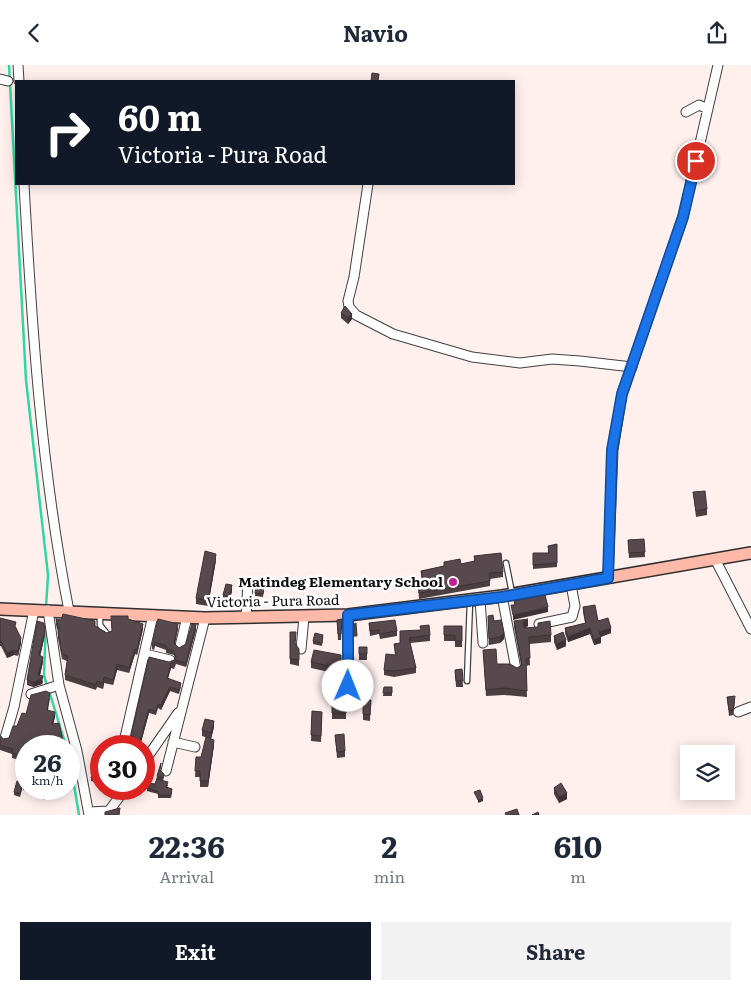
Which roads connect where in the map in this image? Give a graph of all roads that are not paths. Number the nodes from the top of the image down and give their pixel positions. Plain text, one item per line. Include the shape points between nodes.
1 (18, 65) edge
2 (717, 65) edge
3 (19, 80) edge
4 (708, 109) junction
5 (686, 112) dead end
6 (24, 185) edge
7 (368, 185) edge
8 (632, 367) junction
9 (751, 553) edge
10 (716, 561) junction
11 (506, 563) dead end
12 (608, 578) junction
13 (248, 582) dead end
14 (571, 585) junction
15 (507, 596) junction
16 (475, 599) junction
17 (0, 609) edge
18 (34, 610) junction
19 (48, 610) junction
20 (68, 611) junction
21 (100, 613) junction
22 (153, 615) junction
23 (348, 615) junction
24 (187, 617) junction
25 (246, 617) junction
26 (304, 617) junction
27 (205, 618) junction
28 (539, 624) edge
29 (751, 629) edge
30 (108, 635) edge
31 (483, 643) dead end
32 (180, 646) edge
33 (302, 649) dead end
34 (145, 654) junction
35 (170, 660) edge
36 (516, 669) edge
37 (467, 681) dead end
38 (59, 685) junction
39 (31, 694) edge
40 (347, 703) edge
41 (751, 707) edge
42 (182, 708) junction
43 (738, 711) dead end
44 (69, 735) edge
45 (127, 735) edge
46 (4, 738) edge
47 (173, 742) junction
48 (155, 746) edge
49 (196, 747) dead end
50 (166, 771) dead end
51 (80, 780) edge
52 (117, 800) edge
53 (89, 814) edge

1 - 3 street
2 - 4 street
4 - 5 street via 699,105
4 - 8 street via 683,217
6 - 20 street via 41,435
7 - 8 street via 348,301 348,307 356,315 393,334 472,357 520,363 552,359
8 - 12 street via 622,394 612,450
9 - 10 main road, Victoria - Pura Road
10 - 12 main road, Victoria - Pura Road
10 - 29 street
11 - 15 lane
12 - 14 main road, Victoria - Pura Road
13 - 25 street
14 - 15 main road, Victoria - Pura Road
14 - 28 street via 575,606 572,617
15 - 16 main road, Victoria - Pura Road
15 - 36 street
16 - 23 main road, Victoria - Pura Road
16 - 31 street
16 - 37 lane
17 - 18 main road, Victoria - Pura Road
18 - 19 main road, Victoria - Pura Road
18 - 46 street via 14,707
19 - 20 main road, Victoria - Pura Road
19 - 38 street
20 - 21 main road, Victoria - Pura Road
21 - 22 main road, Victoria - Pura Road
21 - 30 lane via 100,625
22 - 24 main road, Victoria - Pura Road
22 - 34 street
23 - 26 main road, Victoria - Pura Road
23 - 40 street
24 - 27 main road, Victoria - Pura Road
24 - 32 street
25 - 26 main road, Victoria - Pura Road
25 - 27 main road, Victoria - Pura Road
26 - 33 street
27 - 42 street
34 - 35 street
34 - 45 street
38 - 39 street
38 - 44 street
41 - 43 street
42 - 47 street
42 - 48 street
47 - 49 street
47 - 50 street
51 - 53 street
52 - 53 street via 109,811

